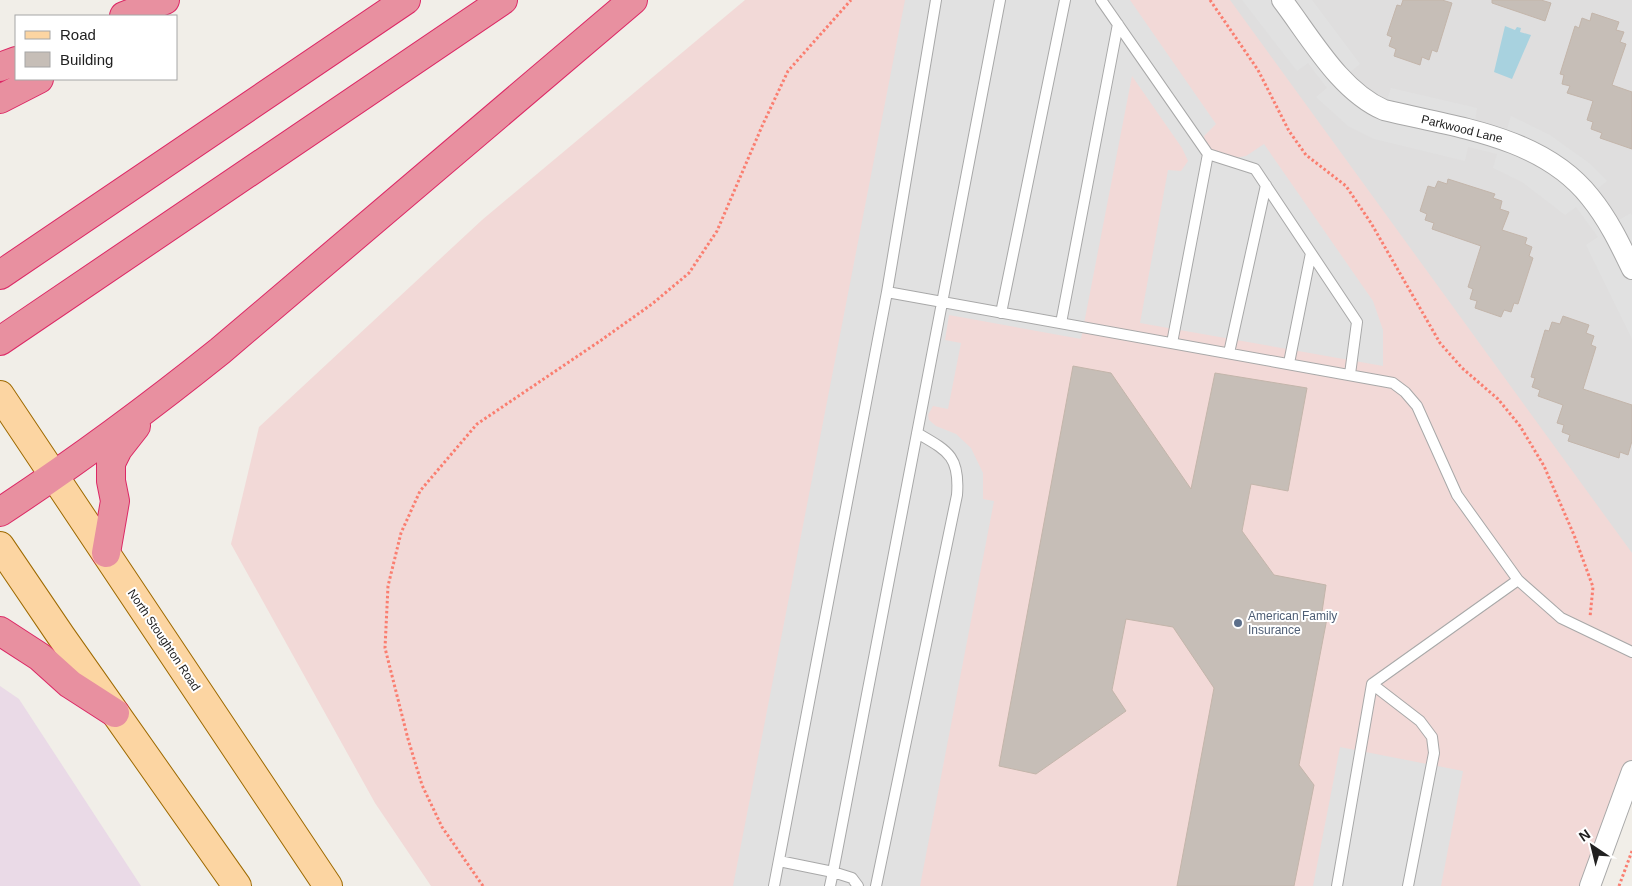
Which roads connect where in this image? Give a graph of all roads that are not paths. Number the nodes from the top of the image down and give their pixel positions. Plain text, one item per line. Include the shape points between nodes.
1 (166, 0) edge
2 (188, 0) edge
3 (406, 0) edge
4 (503, 0) edge
5 (633, 0) edge
6 (936, 0) edge
7 (1000, 0) edge
8 (1066, 0) edge
9 (1101, 0) edge
10 (1282, 0) edge
11 (127, 15) edge
12 (159, 15) edge
13 (1118, 24) junction
14 (15, 60) edge
15 (0, 67) edge
16 (37, 80) edge
17 (0, 99) edge
18 (1208, 154) junction
19 (1266, 185) junction
20 (1311, 252) junction
21 (1632, 269) edge
22 (0, 275) edge
23 (887, 292) junction
24 (942, 302) junction
25 (1001, 312) junction
26 (1061, 323) junction
27 (0, 341) edge
28 (1172, 342) junction
29 (1229, 353) junction
30 (1288, 363) junction
31 (1350, 374) junction
32 (0, 395) edge
33 (156, 402) junction
34 (917, 433) junction
35 (54, 476) junction
36 (0, 512) edge
37 (0, 546) edge
38 (106, 553) junction
39 (1518, 580) junction
40 (0, 631) edge
41 (1632, 652) edge
42 (1372, 684) junction
43 (115, 713) junction
44 (1632, 772) edge
45 (210, 845) junction
46 (779, 861) junction
47 (833, 872) junction
48 (232, 886) edge
49 (237, 886) edge
50 (328, 886) edge
51 (774, 886) edge
52 (830, 886) edge
53 (858, 886) edge
54 (876, 886) edge
55 (1337, 886) edge
56 (1408, 886) edge
57 (1590, 886) edge

1 - 11 highway
2 - 12 highway
3 - 22 highway
4 - 27 highway
5 - 33 highway
6 - 23 lane
7 - 24 lane
8 - 25 lane
9 - 13 lane
10 - 21 street, Parkwood Lane via 1345,83 1365,101 1384,110 1503,138 1538,155 1573,180 1610,225
13 - 18 lane
13 - 26 lane
14 - 15 highway
16 - 17 highway
18 - 19 lane via 1255,169
18 - 28 lane
19 - 20 lane
19 - 29 lane
20 - 30 lane
20 - 31 lane via 1357,322
23 - 24 lane
23 - 46 lane
24 - 25 lane
24 - 34 lane
25 - 26 lane
26 - 28 lane
28 - 29 lane
29 - 30 lane
30 - 31 lane
31 - 39 lane via 1393,383 1417,406 1457,495
32 - 35 main road, North Stoughton Road
33 - 35 highway
33 - 38 highway via 118,449 111,463 115,501
34 - 47 lane
34 - 54 lane via 951,457 959,474 958,495
35 - 36 highway
35 - 38 main road, North Stoughton Road
37 - 43 main road
38 - 50 main road, North Stoughton Road
39 - 41 lane via 1561,618
39 - 42 lane
40 - 43 highway via 40,656 70,684
42 - 55 lane
42 - 56 lane via 1420,721 1432,738 1434,753
43 - 45 main road
44 - 57 street
45 - 48 main road
45 - 49 main road
46 - 47 lane
46 - 51 lane
47 - 52 lane
47 - 53 lane via 852,878

